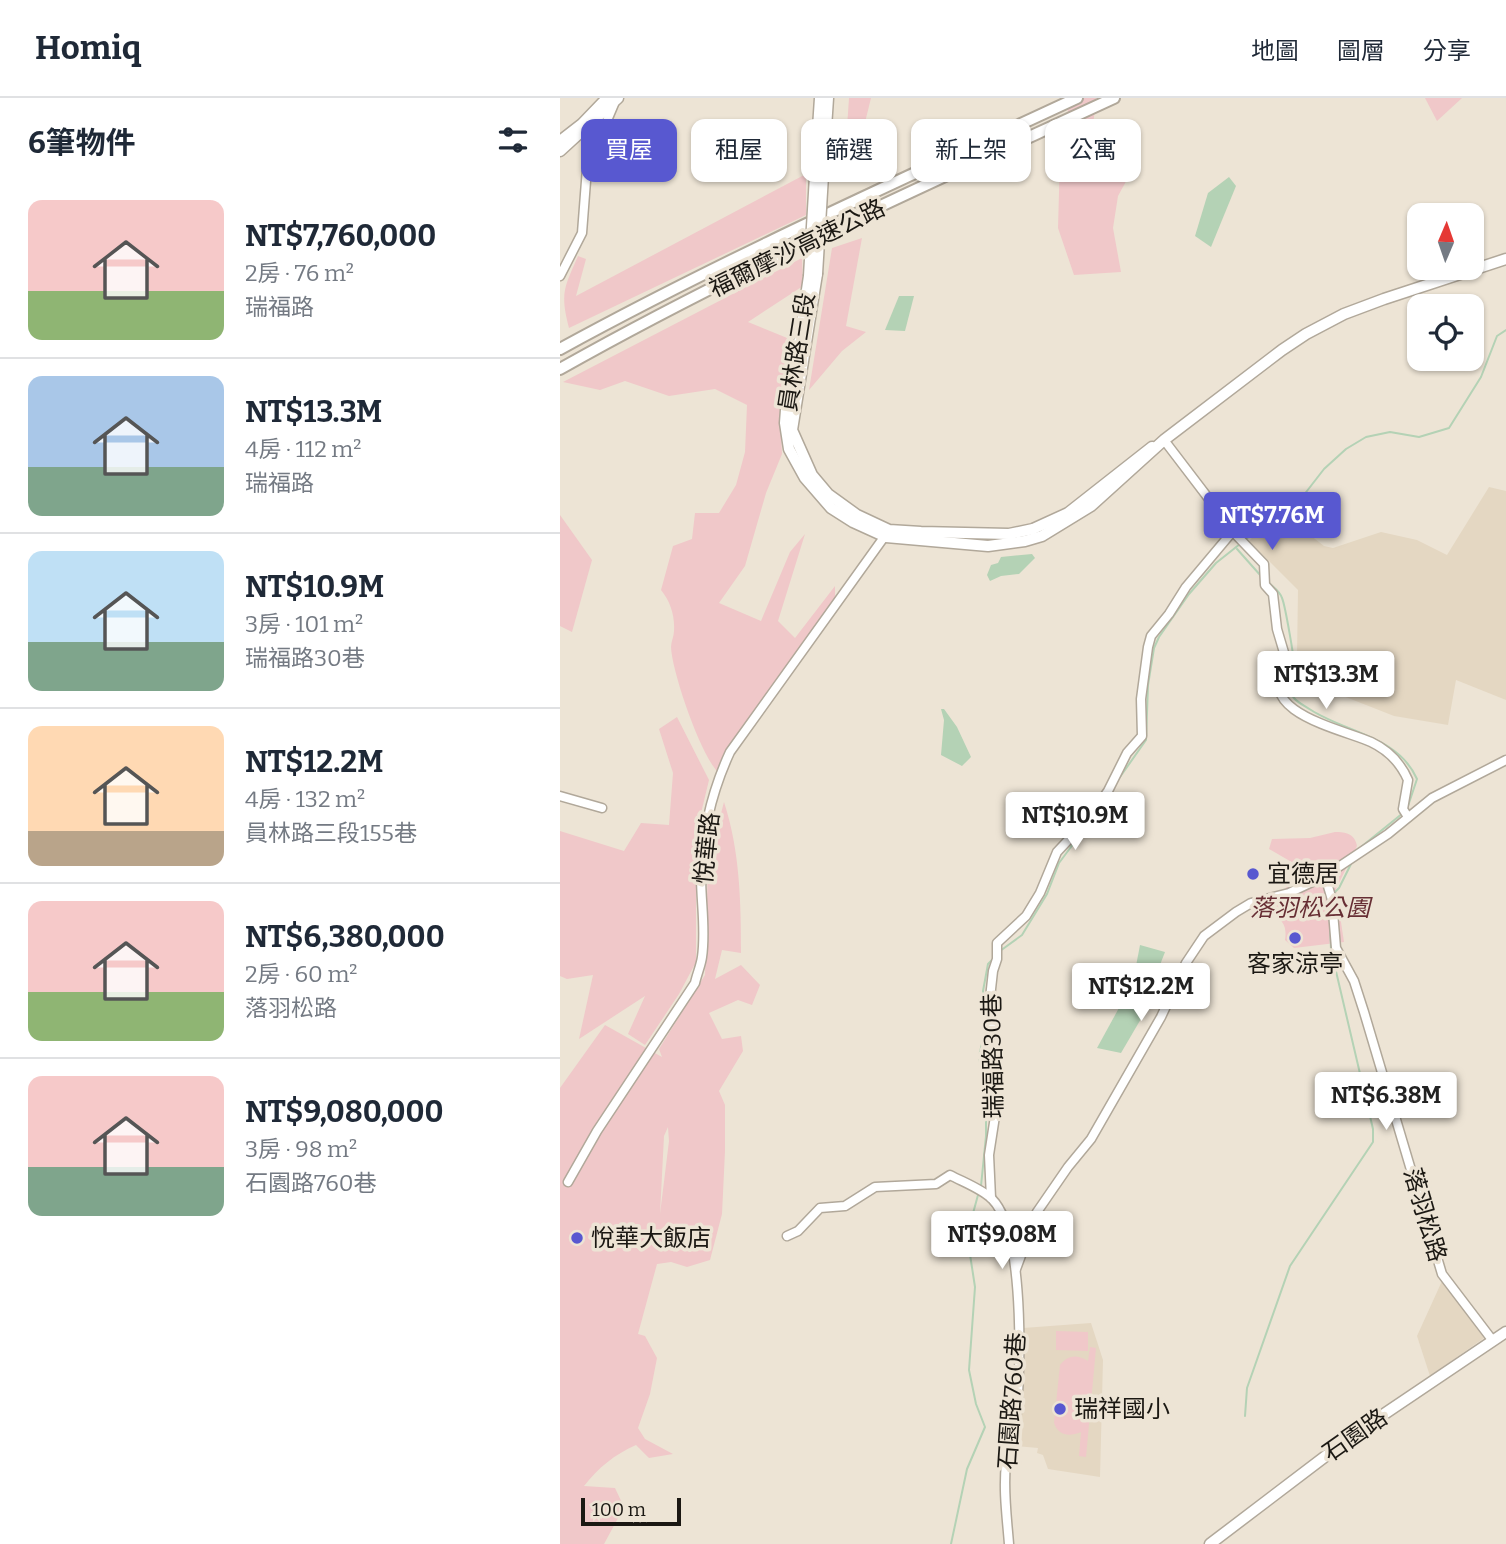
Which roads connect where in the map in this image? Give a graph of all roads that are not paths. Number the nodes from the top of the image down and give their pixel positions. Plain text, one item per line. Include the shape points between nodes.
1 (1077, 98) edge
2 (614, 99) edge
3 (824, 99) edge
4 (1111, 99) edge
5 (560, 141) edge
6 (560, 150) edge
7 (1506, 259) edge
8 (560, 276) edge
9 (560, 349) edge
10 (560, 369) edge
11 (1164, 440) junction
12 (1233, 531) junction
13 (887, 533) junction
14 (1506, 760) edge
15 (560, 796) edge
16 (602, 808) dead end
17 (1405, 814) junction
18 (1325, 876) junction
19 (568, 1182) dead end
20 (991, 1198) junction
21 (787, 1236) dead end
22 (1016, 1269) junction
23 (1506, 1332) edge
24 (1493, 1341) junction
25 (1009, 1544) edge
26 (1210, 1544) edge

1 - 9 highway, 福爾摩沙高速公路 via 810,222
2 - 5 main road
2 - 6 main road
2 - 8 street via 587,168 582,233
3 - 13 main road, 員林路三段, bridge via 813,275 785,423 789,449 805,478 831,508 853,523
4 - 10 highway, 福爾摩沙高速公路 via 863,215
7 - 11 main road, 員林路三段 via 1371,304 1306,334
11 - 12 street
11 - 13 main road, 員林路三段 via 1091,506 1026,541 988,546
12 - 17 street via 1264,564 1273,594 1288,667 1280,675 1282,699 1322,726 1373,743 1394,758 1408,780
12 - 20 street, 瑞福路30巷 via 1151,636 1141,699 1142,736 1089,818 1057,852 1026,916 997,943 990,998 998,1097 989,1155
13 - 19 street, 悅華路 via 730,752 717,780 703,846 702,957 695,983 604,1119
14 - 17 street
15 - 16 street
17 - 18 street via 1388,834
18 - 22 street via 1289,893 1251,903 1204,936 1096,1131 1037,1212
18 - 24 street, 落羽松路 via 1336,948 1354,981 1442,1274
20 - 21 street via 950,1175 936,1184 875,1187 845,1206 820,1208
20 - 22 street, 石園路760巷 via 1009,1230
22 - 25 street, 石園路760巷 via 1020,1346 1013,1441 1006,1463
23 - 24 main road, 石園路
24 - 26 main road, 石園路 via 1356,1433

